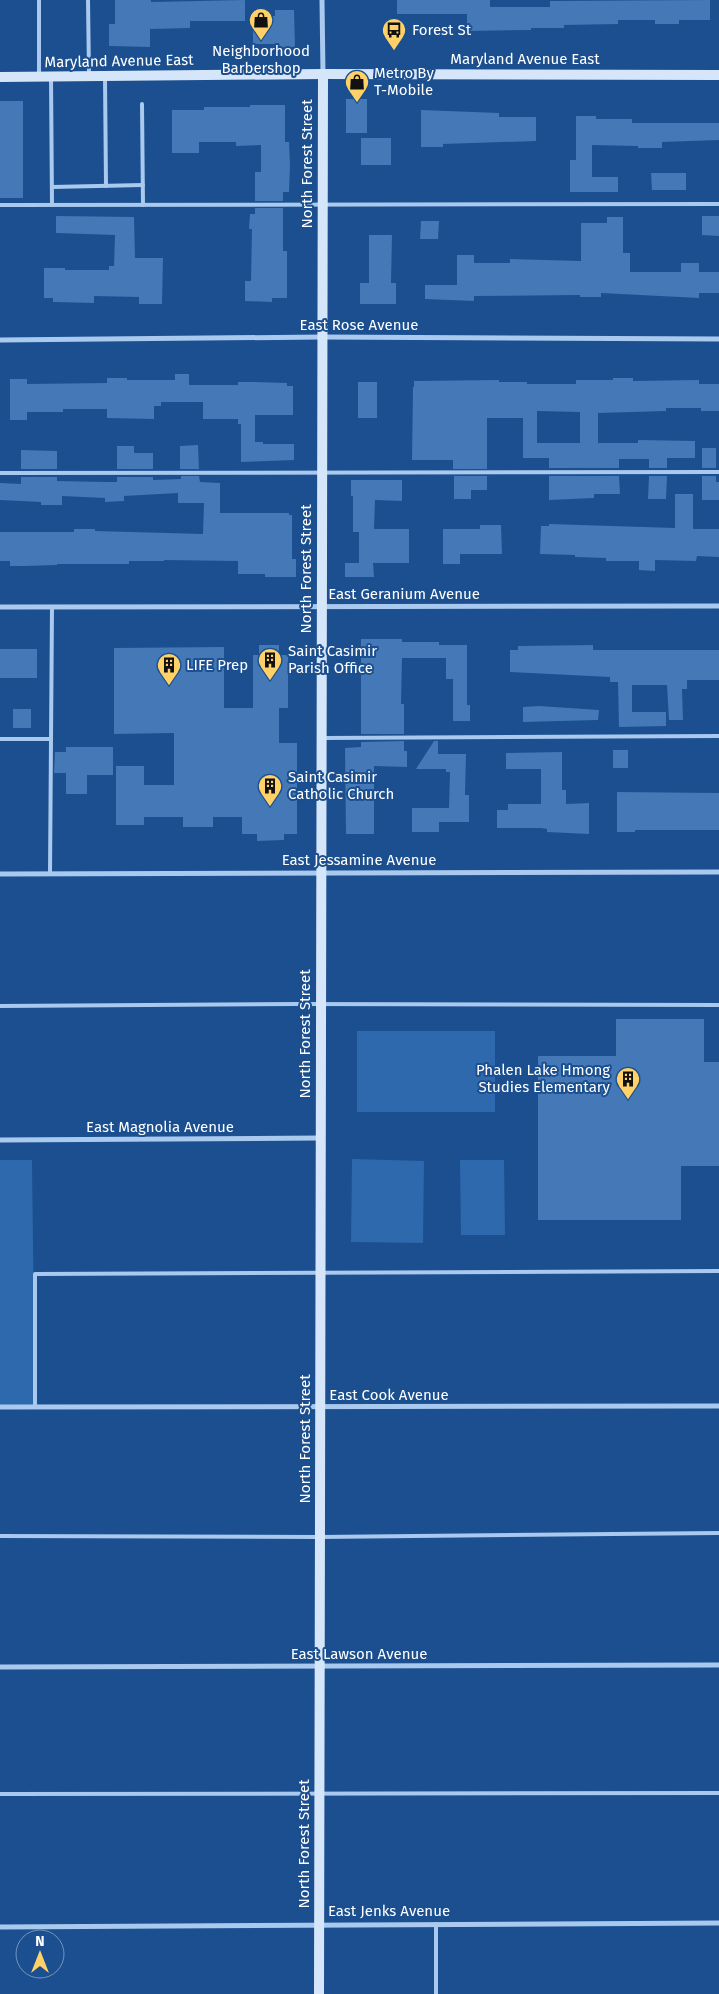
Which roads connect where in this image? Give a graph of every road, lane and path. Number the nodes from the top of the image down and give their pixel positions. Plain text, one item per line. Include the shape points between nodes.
1 (39, 0) edge
2 (88, 0) edge
3 (322, 0) edge
4 (322, 74) junction
5 (719, 75) edge
6 (0, 77) edge
7 (39, 77) junction
8 (51, 77) junction
9 (89, 77) junction
10 (105, 77) junction
11 (142, 104) dead end
12 (143, 185) junction
13 (106, 186) junction
14 (52, 187) junction
15 (322, 204) junction
16 (719, 204) edge
17 (0, 205) edge
18 (52, 205) junction
19 (143, 205) junction
20 (322, 338) junction
21 (719, 339) edge
22 (0, 340) edge
23 (322, 472) junction
24 (719, 472) edge
25 (0, 473) edge
26 (321, 606) junction
27 (719, 606) edge
28 (52, 607) junction
29 (0, 608) edge
30 (719, 736) edge
31 (321, 738) junction
32 (0, 739) edge
33 (51, 739) junction
34 (321, 872) junction
35 (719, 872) edge
36 (0, 874) edge
37 (50, 874) junction
38 (320, 1004) junction
39 (719, 1005) edge
40 (0, 1006) edge
41 (320, 1138) junction
42 (0, 1140) edge
43 (719, 1271) edge
44 (320, 1273) junction
45 (719, 1406) edge
46 (0, 1407) edge
47 (35, 1407) junction
48 (320, 1408) junction
49 (719, 1533) edge
50 (0, 1536) edge
51 (320, 1537) junction
52 (719, 1665) edge
53 (319, 1666) junction
54 (0, 1667) edge
55 (319, 1793) junction
56 (719, 1793) edge
57 (0, 1794) edge
58 (719, 1923) edge
59 (319, 1924) junction
60 (436, 1924) junction
61 (0, 1927) edge
62 (318, 1994) edge
63 (436, 1994) edge

1 - 7 lane
2 - 9 lane
3 - 4 street
4 - 5 street, Maryland Avenue East
4 - 10 street, Maryland Avenue East
4 - 15 street, North Forest Street
6 - 7 street, Maryland Avenue East
7 - 8 street, Maryland Avenue East
8 - 9 street, Maryland Avenue East
8 - 14 lane
9 - 10 street, Maryland Avenue East
10 - 13 lane
11 - 12 lane
12 - 13 lane
12 - 19 lane
13 - 14 lane
14 - 18 lane
15 - 16 lane
15 - 19 lane
15 - 20 street, North Forest Street
17 - 18 lane
18 - 19 lane
20 - 21 street, East Rose Avenue
20 - 22 street, East Rose Avenue
20 - 23 street, North Forest Street
23 - 24 lane
23 - 25 lane
23 - 26 street, North Forest Street
26 - 27 street, East Geranium Avenue
26 - 28 street, East Geranium Avenue
26 - 31 street, North Forest Street
28 - 29 street, East Geranium Avenue
28 - 33 lane
30 - 31 lane
31 - 34 street, North Forest Street
32 - 33 lane
33 - 37 lane
34 - 35 street, East Jessamine Avenue
34 - 37 street, East Jessamine Avenue
34 - 38 street, North Forest Street
36 - 37 street, East Jessamine Avenue
38 - 39 lane
38 - 40 lane
38 - 41 street, North Forest Street
41 - 42 street, East Magnolia Avenue
41 - 44 street, North Forest Street
43 - 44 lane
44 - 47 lane via 35,1274
44 - 48 street, North Forest Street
45 - 48 street, East Cook Avenue
46 - 47 street, East Cook Avenue
47 - 48 street, East Cook Avenue
48 - 51 street, North Forest Street
49 - 51 lane
50 - 51 lane
51 - 53 street, North Forest Street
52 - 53 street, East Lawson Avenue
53 - 54 street, East Lawson Avenue
53 - 55 street, North Forest Street
55 - 56 lane
55 - 57 lane
55 - 59 street, North Forest Street
58 - 60 street, East Jenks Avenue
59 - 60 street, East Jenks Avenue
59 - 61 street, East Jenks Avenue
59 - 62 street, North Forest Street
60 - 63 lane

